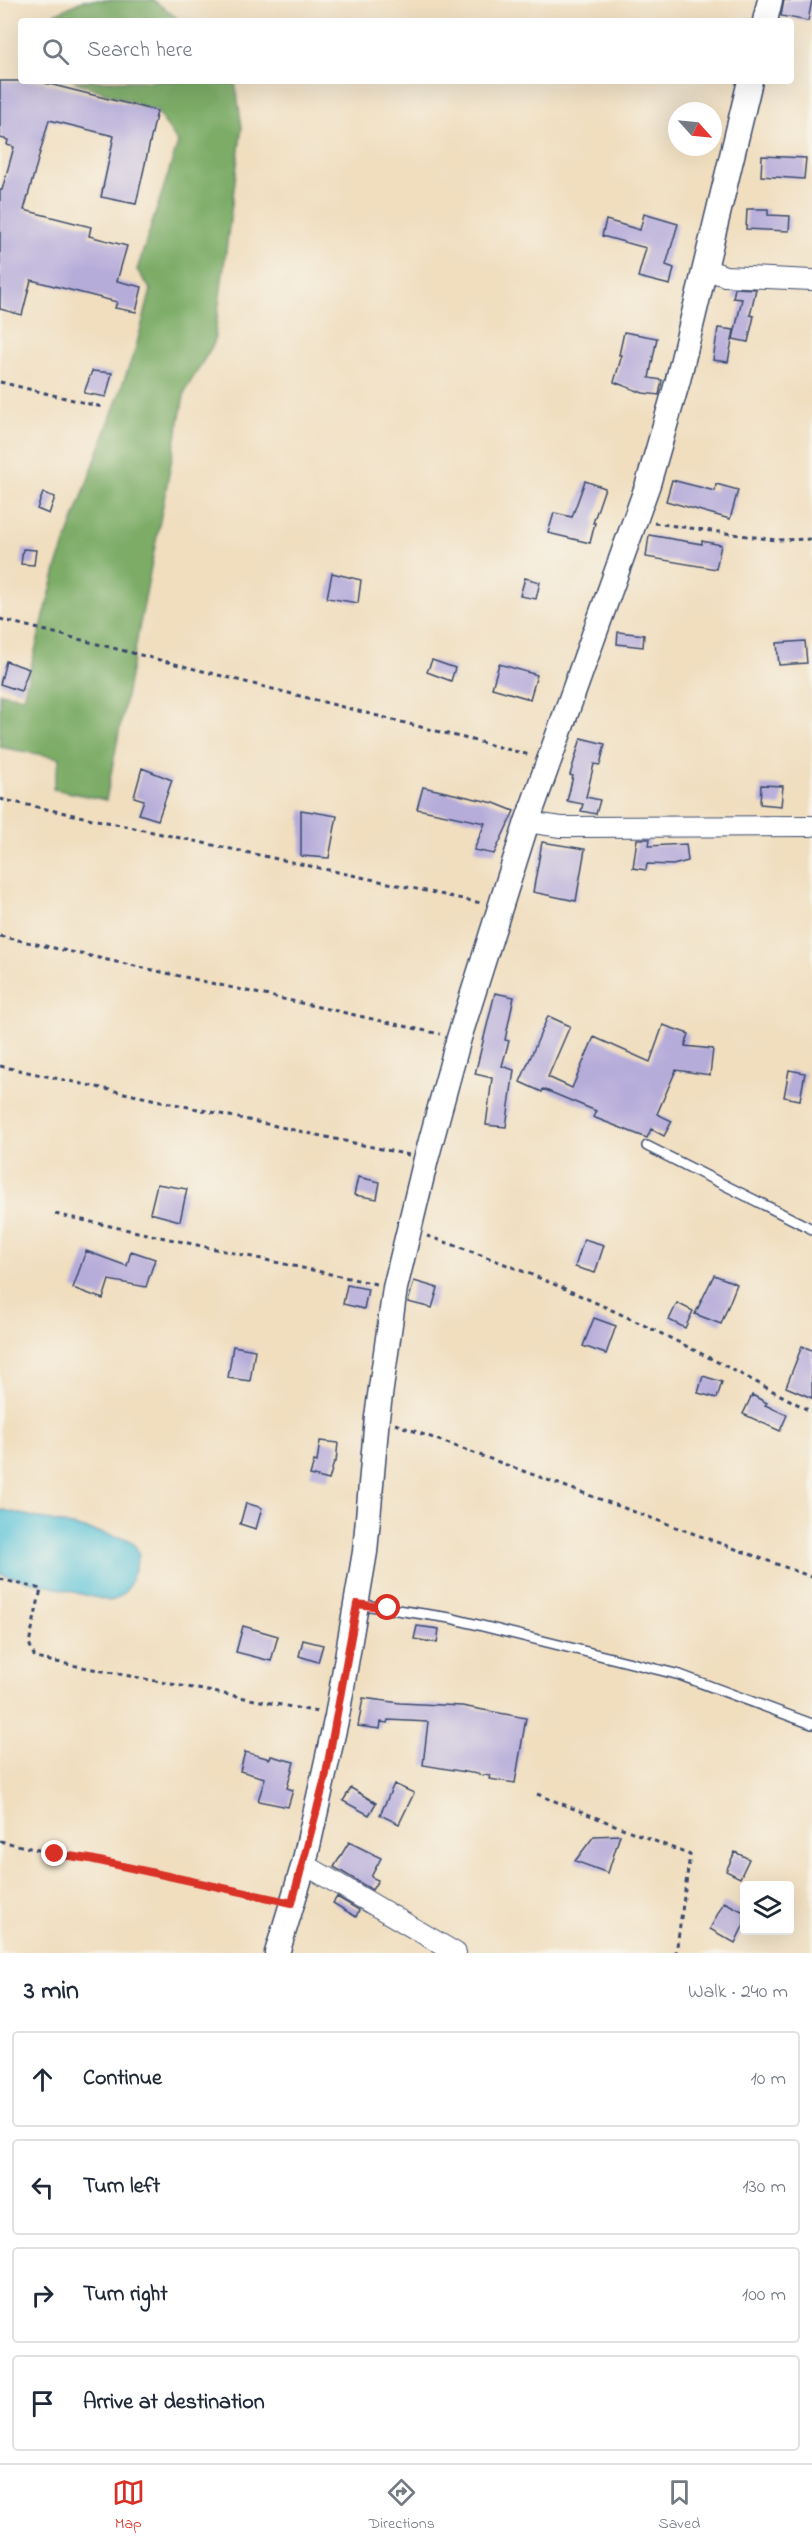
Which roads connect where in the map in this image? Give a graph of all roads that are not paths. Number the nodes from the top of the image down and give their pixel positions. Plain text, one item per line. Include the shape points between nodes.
1 (770, 0) edge
2 (766, 18) edge
3 (749, 84) edge
4 (705, 269) junction
5 (812, 279) edge
6 (527, 822) junction
7 (812, 826) edge
8 (647, 1146) dead end
9 (812, 1229) edge
10 (357, 1604) junction
11 (812, 1724) edge
12 (304, 1864) junction
13 (277, 1953) edge
14 (456, 1953) edge

1 - 2 street
3 - 4 street
4 - 5 street via 725,276
4 - 6 street via 678,380 634,520
6 - 7 street via 561,827
6 - 10 street via 459,1038 395,1288
8 - 9 lane
10 - 11 lane via 450,1618 680,1675
10 - 12 street
12 - 13 street
12 - 14 street

